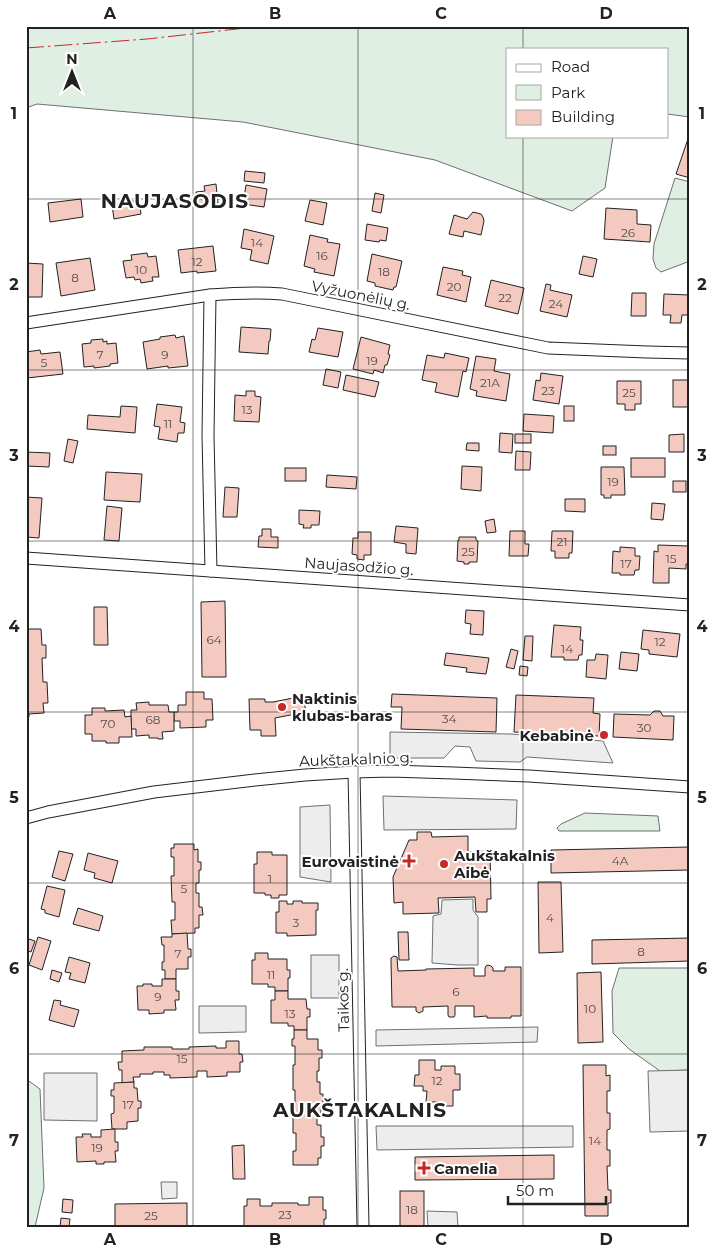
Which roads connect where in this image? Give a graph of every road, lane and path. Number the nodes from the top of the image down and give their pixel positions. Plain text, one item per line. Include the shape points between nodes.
1 (210, 295) junction
2 (26, 323) edge
3 (690, 353) edge
4 (26, 558) edge
5 (211, 571) junction
6 (690, 605) edge
7 (354, 772) junction
8 (690, 787) edge
9 (26, 818) edge
10 (363, 1227) edge

1 - 2 street, Vyžuonėlių g.
1 - 3 street, Vyžuonėlių g. via 282,294 548,348
1 - 5 street via 208,435
4 - 5 street, Naujasodžio g.
5 - 6 street, Naujasodžio g.
7 - 8 street, Aukštakalnio g. via 529,776
7 - 9 street, Aukštakalnio g. via 154,792
7 - 10 street, Taikos g.

